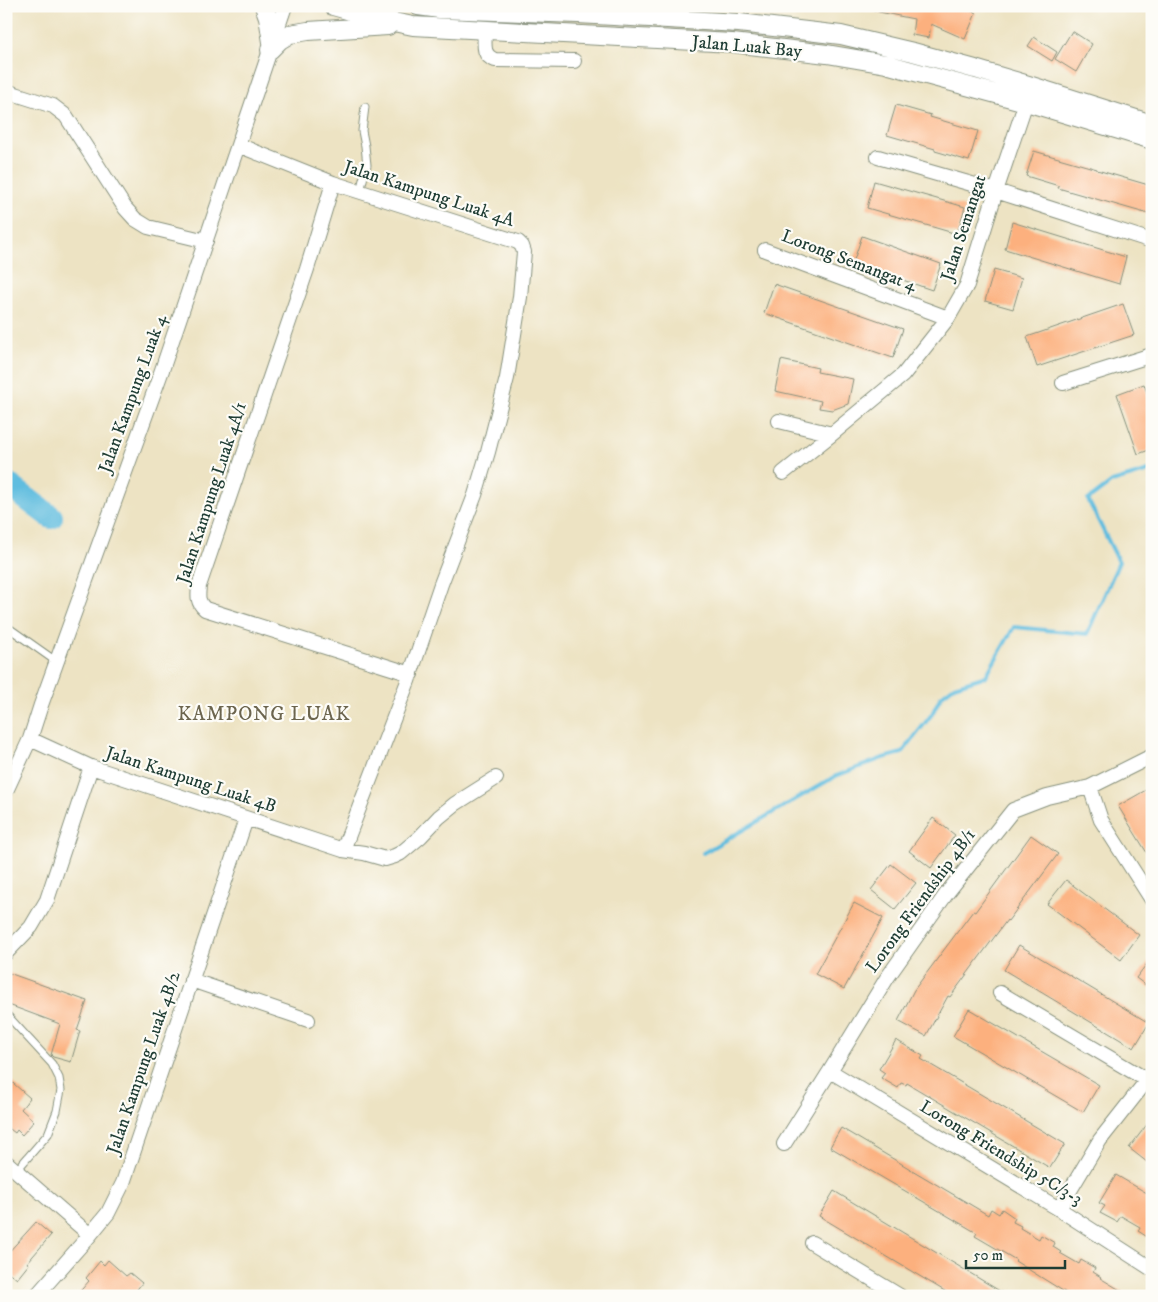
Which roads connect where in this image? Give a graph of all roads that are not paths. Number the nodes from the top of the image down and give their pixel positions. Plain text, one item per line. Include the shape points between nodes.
1 (264, 6) edge
2 (285, 6) edge
3 (333, 6) edge
4 (418, 6) edge
5 (413, 26) junction
6 (485, 30) junction
7 (271, 46) junction
8 (574, 61) dead end
9 (6, 91) edge
10 (1026, 102) junction
11 (364, 106) dead end
12 (1152, 124) edge
13 (1152, 140) edge
14 (238, 145) junction
15 (878, 157) dead end
16 (333, 183) junction
17 (360, 191) junction
18 (996, 191) junction
19 (206, 241) junction
20 (1152, 241) edge
21 (765, 250) dead end
22 (948, 318) junction
23 (1152, 355) edge
24 (1064, 383) dead end
25 (779, 421) dead end
26 (832, 434) junction
27 (783, 473) dead end
28 (6, 626) edge
29 (56, 662) junction
30 (408, 682) junction
31 (30, 739) junction
32 (1152, 756) edge
33 (91, 767) junction
34 (496, 778) dead end
35 (1090, 787) junction
36 (6, 791) edge
37 (246, 818) junction
38 (343, 850) junction
39 (1152, 900) edge
40 (6, 953) edge
41 (191, 980) junction
42 (1000, 993) dead end
43 (6, 1014) edge
44 (308, 1020) dead end
45 (830, 1071) junction
46 (1149, 1077) edge
47 (784, 1144) dead end
48 (11, 1167) edge
49 (1060, 1209) junction
50 (90, 1235) junction
51 (812, 1243) dead end
52 (1152, 1269) edge
53 (36, 1296) edge
54 (900, 1296) edge

1 - 7 street
2 - 7 street, Jalan Kampung Luak 4
3 - 5 street, Jalan Luak Bay
4 - 12 street, Jalan Luak Bay via 739,23 841,35 913,52
5 - 6 street, Jalan Luak Bay
5 - 7 street via 308,31 290,34
6 - 8 street via 485,53 489,58
6 - 10 street, Jalan Luak Bay via 732,43 828,54 886,64
7 - 14 street, Jalan Kampung Luak 4
9 - 19 street via 52,106 66,116 125,208 135,218 148,227
10 - 13 street, Jalan Luak Bay
10 - 18 street, Jalan Semangat
11 - 17 lane via 362,131 367,165
14 - 16 street, Jalan Kampung Luak 4A
14 - 19 street, Jalan Kampung Luak 4
15 - 18 street
16 - 17 street, Jalan Kampung Luak 4A
16 - 30 street, Jalan Kampung Luak 4A/1 via 199,586 198,599 205,609
17 - 30 street, Jalan Kampung Luak 4A via 518,242 524,252 507,378 488,452
18 - 20 street
18 - 22 street, Jalan Semangat via 967,285
19 - 29 street, Jalan Kampung Luak 4
21 - 22 street, Lorong Semangat 4
22 - 26 street, Jalan Semangat via 903,375
23 - 24 street
25 - 26 street
26 - 27 street, Jalan Semangat
28 - 29 lane
29 - 31 street, Jalan Kampung Luak 4
30 - 38 street, Jalan Kampung Luak 4A
31 - 33 street, Jalan Kampung Luak 4B
31 - 36 street, Jalan Kampung Luak 4
32 - 35 street, Lorong Friendship 4B/1
33 - 37 street, Jalan Kampung Luak 4B
33 - 40 street via 47,900 31,927
34 - 38 street, Jalan Kampung Luak 4B via 455,804 395,856 385,859
35 - 39 street via 1101,820
35 - 45 street, Lorong Friendship 4B/1 via 1047,797 1013,810 947,893 892,970
37 - 38 street, Jalan Kampung Luak 4B
37 - 41 street, Jalan Kampung Luak 4B/2
41 - 44 street
41 - 50 street, Jalan Kampung Luak 4B/2 via 123,1183 108,1213
42 - 46 street
43 - 48 lane via 52,1064 60,1078 61,1090 48,1134
45 - 47 street, Lorong Friendship 4B/1
45 - 49 street, Lorong Friendship 5C/3-3
46 - 49 street via 1100,1140
48 - 50 street
49 - 52 street, Lorong Friendship 5C/3-3
50 - 53 street, Jalan Kampung Luak 4B/2
51 - 54 street

